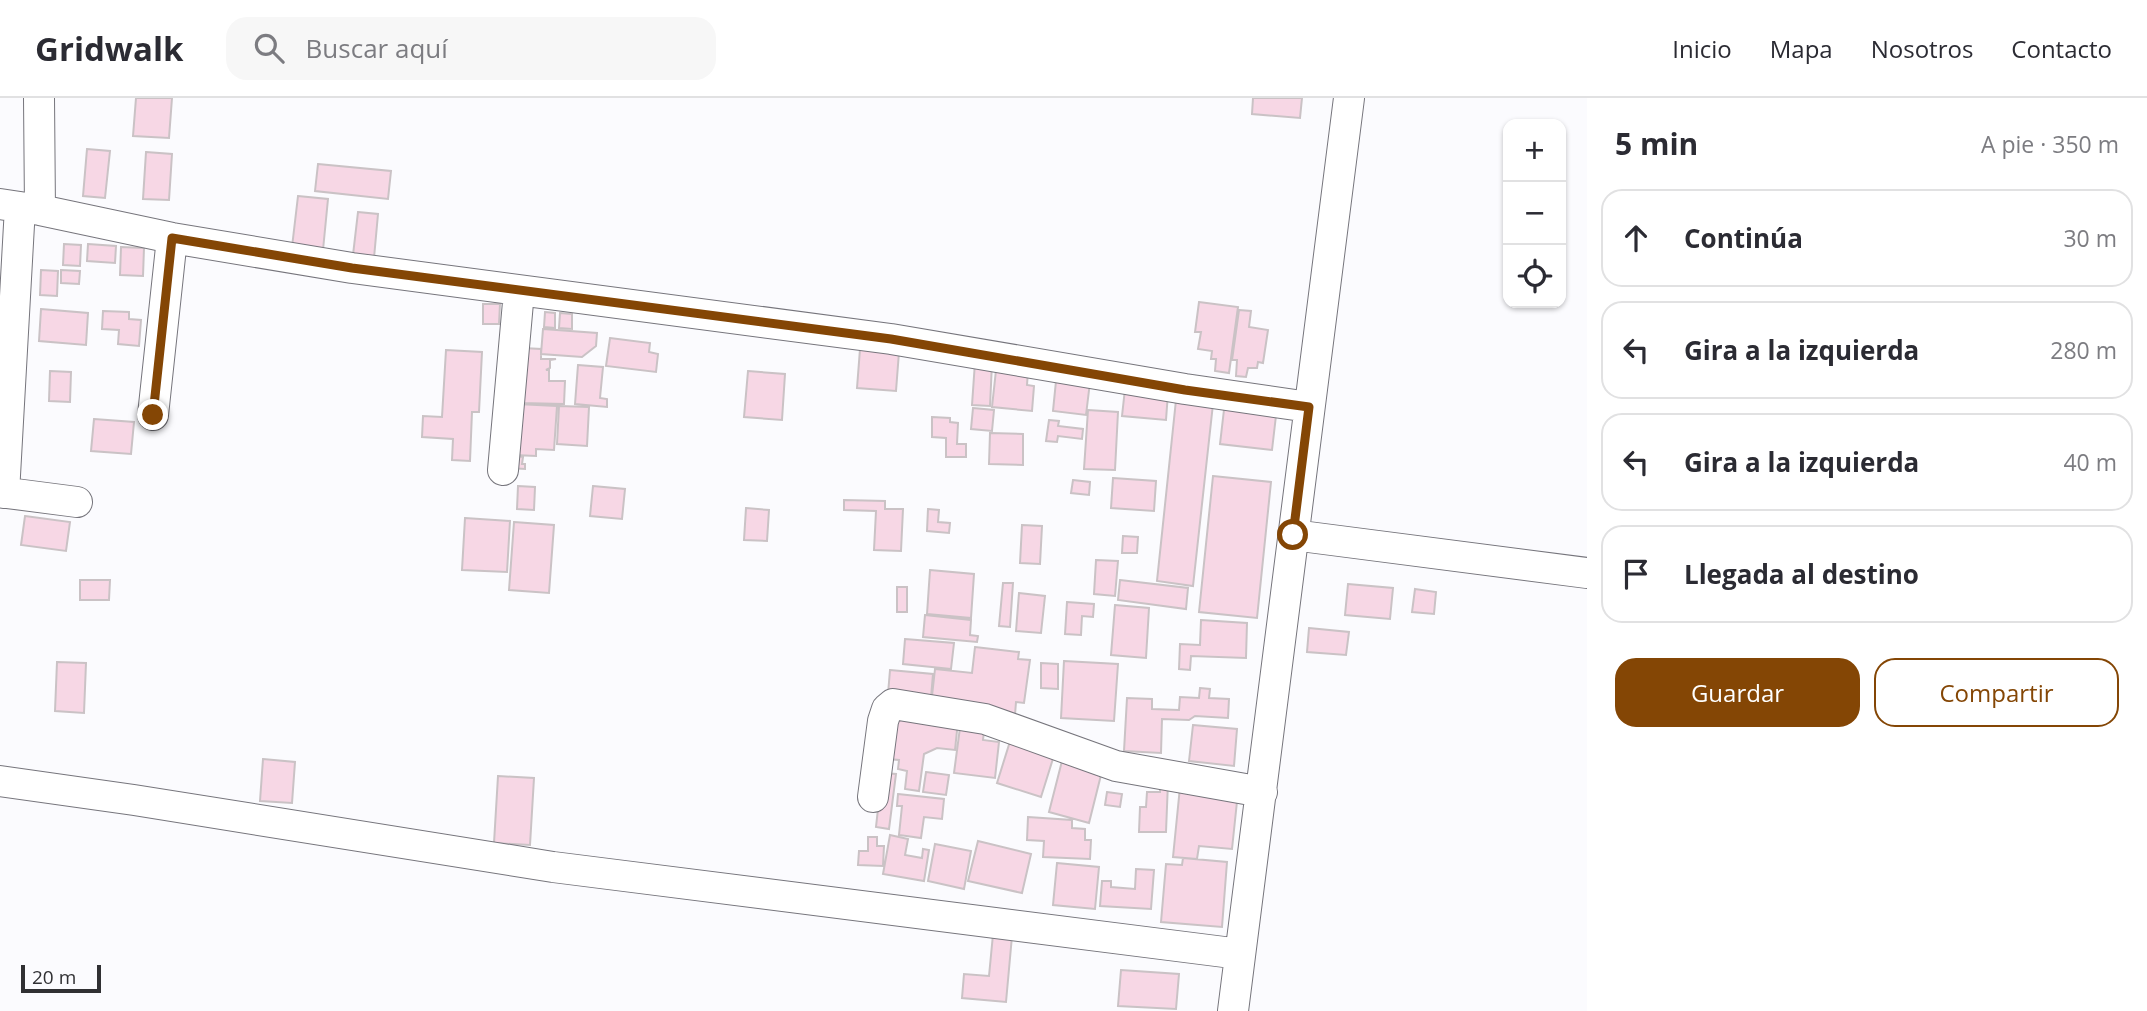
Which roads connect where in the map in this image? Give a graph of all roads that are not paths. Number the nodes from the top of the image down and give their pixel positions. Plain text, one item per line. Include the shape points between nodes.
1 (39, 98) edge
2 (1349, 98) edge
3 (20, 207) edge
4 (172, 238) junction
5 (519, 291) junction
6 (1309, 407) junction
7 (153, 415) dead end
8 (503, 470) dead end
9 (2, 493) edge
10 (77, 502) dead end
11 (1293, 535) junction
12 (1587, 573) edge
13 (0, 781) edge
14 (1262, 792) junction
15 (873, 797) dead end
16 (1240, 954) junction
17 (1233, 1011) edge

1 - 3 street
2 - 6 street
3 - 4 street
3 - 9 street
4 - 5 street
4 - 7 street
5 - 6 street via 891,339
5 - 8 street
6 - 11 street
9 - 10 street
11 - 12 street
11 - 14 street
13 - 16 street via 553,867
14 - 15 street via 1116,766 985,719 893,705 883,721
14 - 16 street
16 - 17 street

